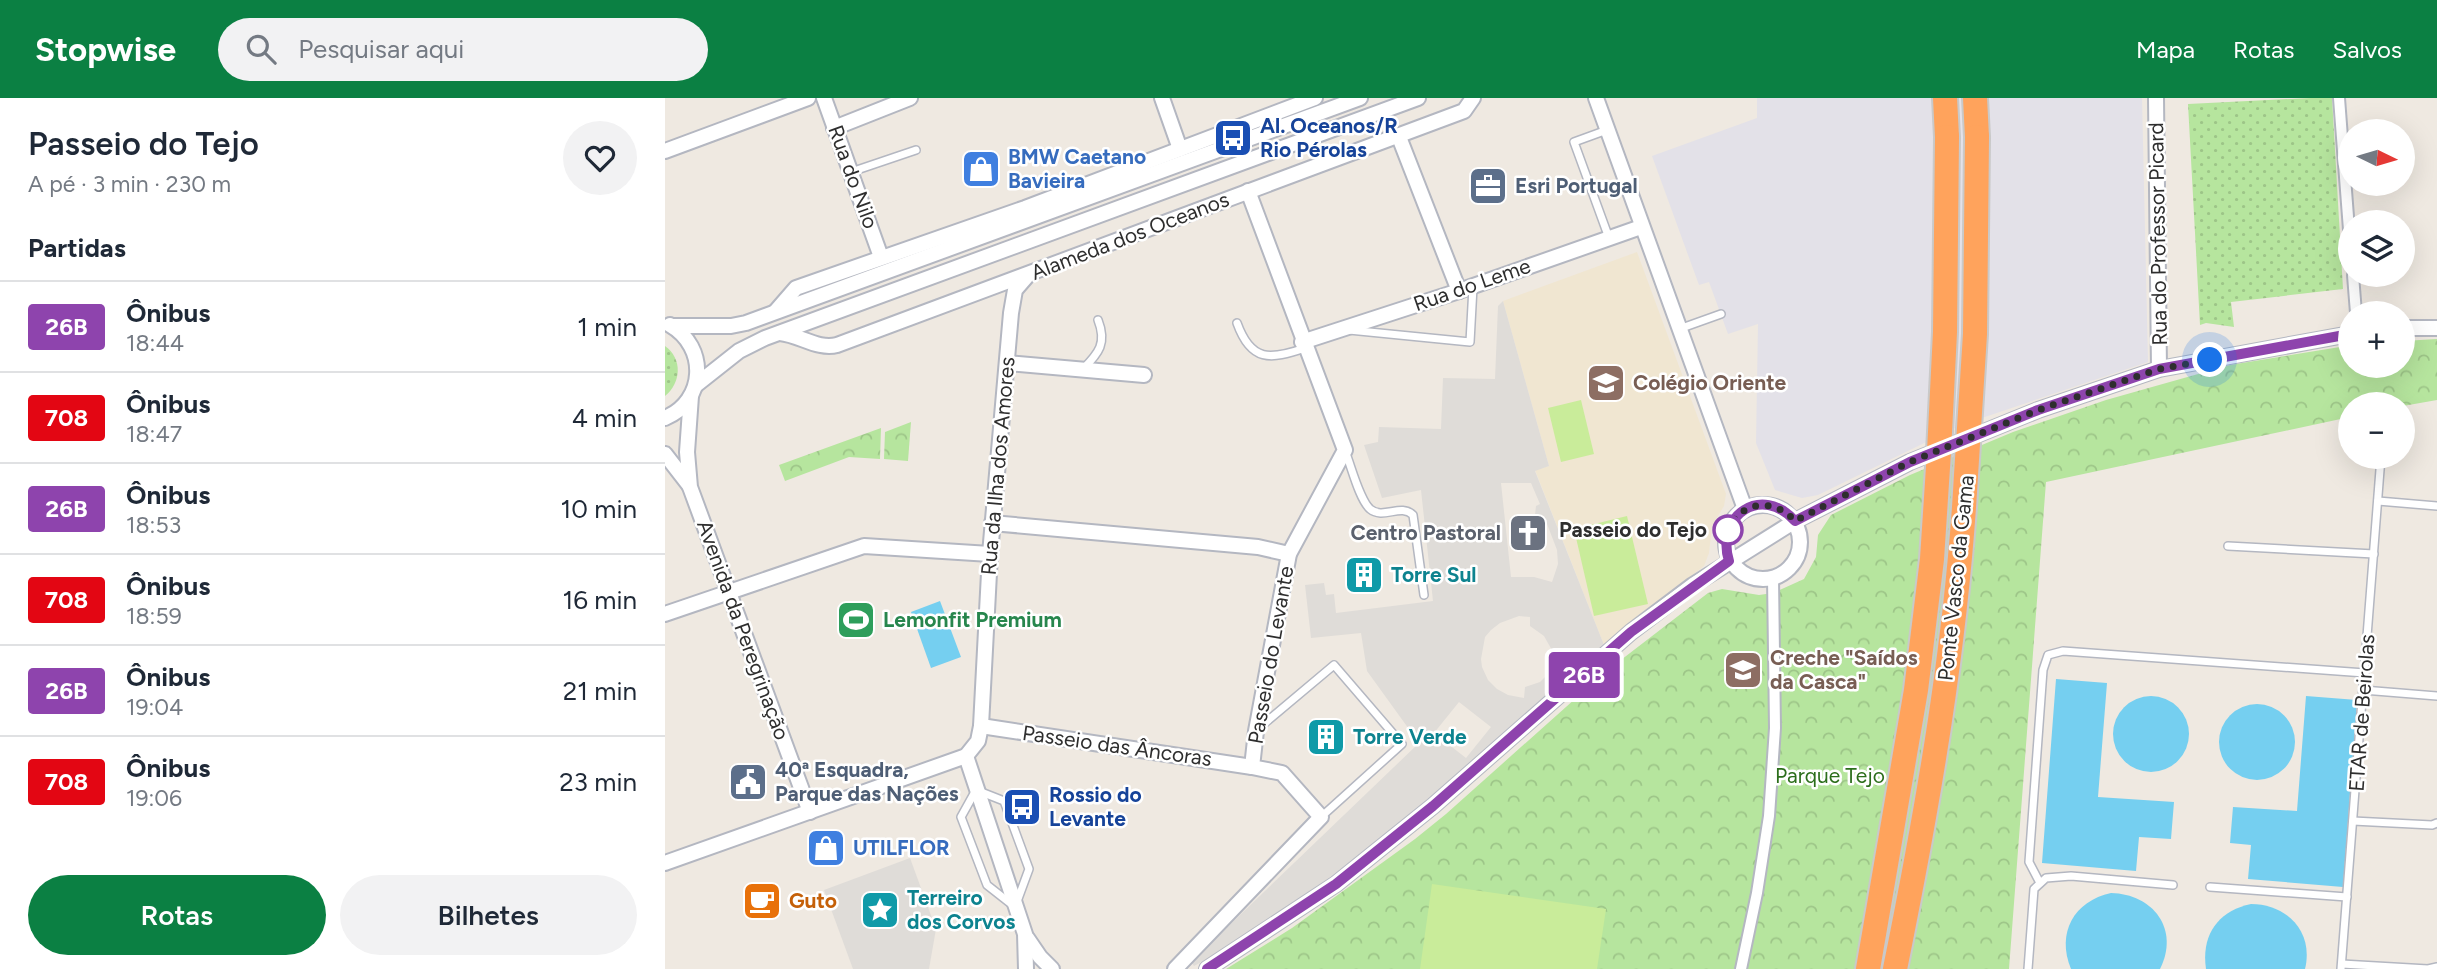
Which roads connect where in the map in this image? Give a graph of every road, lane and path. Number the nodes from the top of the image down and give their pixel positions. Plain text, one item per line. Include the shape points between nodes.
1 (808, 98) edge
2 (824, 98) edge
3 (910, 98) edge
4 (1162, 98) edge
5 (1360, 98) edge
6 (1418, 98) edge
7 (1473, 98) edge
8 (1596, 98) edge
9 (1945, 98) edge
10 (1975, 98) edge
11 (2156, 98) edge
12 (2339, 98) edge
13 (1312, 99) edge
14 (834, 128) junction
15 (1607, 130) junction
16 (1399, 137) junction
17 (1180, 149) junction
18 (916, 150) dead end
19 (665, 151) edge
20 (851, 172) junction
21 (1248, 191) junction
22 (2347, 210) edge
23 (1641, 227) junction
24 (1609, 238) junction
25 (881, 257) junction
26 (1028, 275) junction
27 (1466, 288) junction
28 (983, 291) junction
29 (775, 312) junction
30 (1011, 313) junction
31 (1721, 314) dead end
32 (1098, 320) dead end
33 (1237, 323) dead end
34 (669, 325) edge
35 (2415, 328) edge
36 (2437, 328) edge
37 (1337, 329) junction
38 (1679, 329) junction
39 (779, 333) junction
40 (2338, 336) edge
41 (1304, 345) junction
42 (1007, 363) junction
43 (1082, 369) junction
44 (2159, 369) junction
45 (1144, 375) dead end
46 (694, 391) junction
47 (665, 418) edge
48 (1345, 450) junction
49 (665, 454) edge
50 (2380, 469) edge
51 (690, 487) junction
52 (2378, 500) junction
53 (2437, 506) edge
54 (1745, 509) junction
55 (1795, 521) junction
56 (992, 523) junction
57 (2228, 546) dead end
58 (990, 554) junction
59 (1289, 554) junction
60 (2374, 554) junction
61 (1729, 561) junction
62 (1773, 578) junction
63 (729, 592) junction
64 (1424, 595) dead end
65 (665, 614) edge
66 (2365, 673) junction
67 (2363, 690) junction
68 (2437, 696) edge
69 (981, 726) junction
70 (1256, 730) junction
71 (966, 755) junction
72 (1252, 767) junction
73 (977, 790) junction
74 (810, 812) junction
75 (1321, 817) junction
76 (2353, 821) junction
77 (2437, 823) edge
78 (665, 863) edge
79 (2040, 883) junction
80 (2173, 885) dead end
81 (2210, 887) dead end
82 (2347, 897) junction
83 (1015, 907) junction
84 (1025, 934) junction
85 (2342, 966) edge
86 (2437, 967) edge
87 (1026, 969) edge
88 (1052, 969) edge
89 (1175, 969) edge
90 (1207, 969) edge
91 (1741, 969) edge
92 (1868, 969) edge
93 (1895, 969) edge
94 (2028, 969) edge

1 - 19 street
2 - 14 street, Rua do Nilo
3 - 14 street
4 - 17 street
5 - 29 street
6 - 39 street, Alameda dos Oceanos
7 - 16 street, Alameda dos Oceanos via 1464,111
8 - 15 street
9 - 92 highway, Ponte Vasco da Gama, bridge via 1945,332 1932,559 1916,690
10 - 93 highway, Ponte Vasco da Gama, bridge via 1975,334 1961,540 1943,703
11 - 44 street, Rua do Professor Picard
12 - 22 street
13 - 17 street
14 - 20 street, Rua do Nilo
15 - 23 street
15 - 24 lane via 1574,142
16 - 21 street, Alameda dos Oceanos
16 - 27 street
17 - 25 street
18 - 20 lane
20 - 25 street, Rua do Nilo
21 - 26 street, Alameda dos Oceanos
21 - 41 street
23 - 24 street, Rua do Leme
23 - 38 street
24 - 27 street, Rua do Leme
25 - 29 street via 796,288
26 - 28 street, Alameda dos Oceanos
26 - 30 street, Rua da Ilha dos Amores via 1015,290
27 - 37 street, Rua do Leme
27 - 37 lane via 1470,342
28 - 30 street via 1000,294
28 - 39 street, Alameda dos Oceanos via 831,346
29 - 34 street via 730,326
30 - 42 street, Rua da Ilha dos Amores
31 - 38 lane
32 - 43 lane via 1101,349
33 - 41 lane via 1248,347 1262,355 1283,356
34 - 46 street, Avenida da Peregrinação via 695,352 698,374
35 - 36 street
37 - 41 street, Rua do Leme
38 - 54 street
39 - 46 street, Alameda dos Oceanos via 739,351
40 - 44 street
41 - 48 street
42 - 43 street
42 - 56 street, Rua da Ilha dos Amores
43 - 45 street
44 - 55 street via 2038,410 1910,462
46 - 47 street, Alameda dos Oceanos via 678,411
46 - 51 street, Avenida da Peregrinação via 687,452
48 - 59 street, Passeio do Levante
48 - 64 lane via 1367,507 1380,513 1403,510 1412,515
49 - 51 street, Avenida da Peregrinação
50 - 52 lane, ETAR de Beirolas
51 - 63 street, Avenida da Peregrinação
52 - 53 lane
52 - 60 lane, ETAR de Beirolas
54 - 55 street via 1774,506
54 - 61 street via 1728,529
55 - 61 street
55 - 62 street via 1799,552 1789,569
56 - 58 street, Rua da Ilha dos Amores
56 - 59 street via 1258,547
57 - 60 lane
58 - 63 street via 864,546
58 - 69 street, Rua da Ilha dos Amores
59 - 70 street, Passeio do Levante
60 - 66 lane, ETAR de Beirolas
61 - 62 street via 1755,579
61 - 90 street via 1631,632 1433,806 1336,884
62 - 91 street via 1775,728 1769,816
63 - 65 street
63 - 74 street, Avenida da Peregrinação
66 - 67 lane, ETAR de Beirolas
66 - 79 lane via 2063,651 2047,655 2029,862
67 - 68 lane
67 - 76 lane, ETAR de Beirolas
69 - 71 street, Rua da Ilha dos Amores via 978,741
69 - 72 street, Passeio das Âncoras
70 - 72 street, Passeio do Levante
70 - 75 lane via 1334,665 1402,744
71 - 73 street
71 - 74 street
72 - 75 street, Passeio do Levante via 1282,773
73 - 83 street
73 - 83 lane via 961,817 987,885
73 - 83 lane via 1004,801 1029,869
74 - 78 street
75 - 89 street
76 - 77 lane
76 - 82 lane, ETAR de Beirolas
79 - 80 lane via 2046,878 2071,876
79 - 94 lane via 2034,889
81 - 82 lane
82 - 85 lane, ETAR de Beirolas
83 - 84 street
84 - 87 street
84 - 88 street
85 - 86 lane

